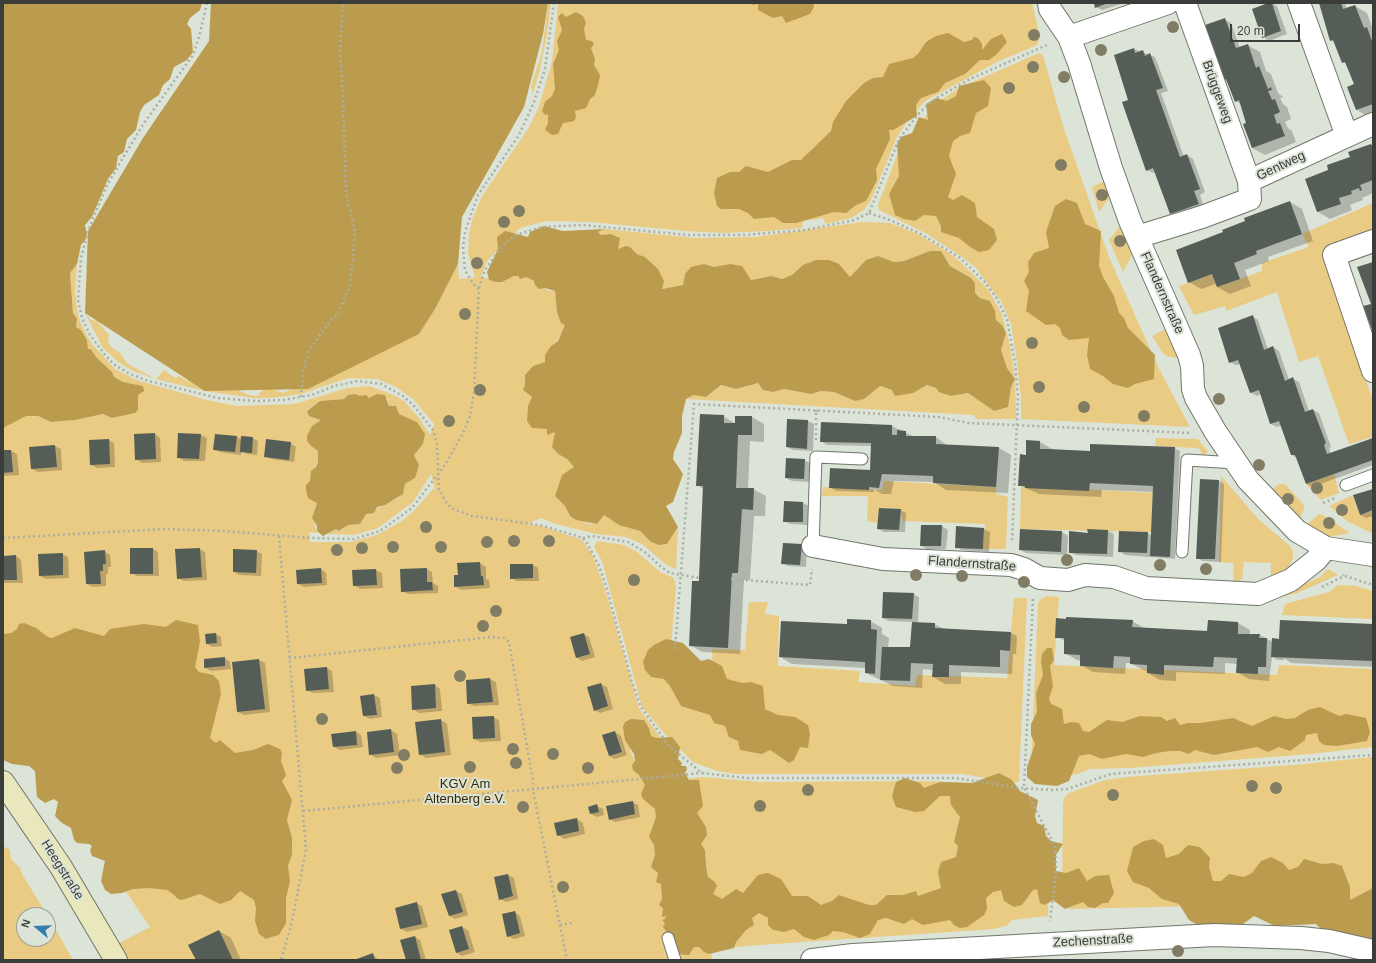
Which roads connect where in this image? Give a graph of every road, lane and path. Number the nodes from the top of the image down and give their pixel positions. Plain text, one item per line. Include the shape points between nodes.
1 (207, 3) edge
2 (343, 3) edge
3 (554, 3) edge
4 (1049, 3) edge
5 (1168, 3) edge
6 (1185, 3) edge
7 (1299, 3) edge
8 (1068, 37) junction
9 (1373, 124) edge
10 (1347, 136) junction
11 (1249, 181) junction
12 (869, 213) junction
13 (1129, 227) junction
14 (1373, 241) edge
15 (479, 289) junction
16 (1373, 371) edge
17 (301, 397) junction
18 (817, 413) dead end
19 (816, 457) junction
20 (862, 459) dead end
21 (1237, 463) junction
22 (438, 475) junction
23 (1373, 475) edge
24 (1346, 485) dead end
25 (279, 536) junction
26 (3, 538) edge
27 (584, 538) junction
28 (813, 546) junction
29 (1326, 548) junction
30 (1182, 552) dead end
31 (1373, 555) edge
32 (1011, 565) junction
33 (1344, 576) dead end
34 (699, 578) dead end
35 (1040, 578) junction
36 (732, 579) dead end
37 (1373, 585) edge
38 (288, 658) junction
39 (1373, 755) edge
40 (702, 773) junction
41 (3, 782) edge
42 (1024, 788) junction
43 (533, 790) junction
44 (303, 811) junction
45 (572, 923) dead end
46 (560, 925) junction
47 (668, 938) dead end
48 (1373, 951) edge
49 (1038, 952) edge
50 (116, 960) edge
51 (280, 960) edge
52 (567, 960) edge
53 (675, 960) edge
54 (812, 960) edge

1 - 17 path via 193,55 144,123 113,174 95,212 81,258 78,300 82,318 90,335 105,355 115,365 138,378 176,389 234,400 267,402
2 - 17 path via 340,50 346,192 355,232 350,285 338,314 309,350 303,371
3 - 15 path via 547,62 534,102 519,135 478,195 468,220 463,247 464,260 468,277
4 - 8 street, Flandernstraße via 1050,9
5 - 8 street
6 - 11 street, Brüggeweg
7 - 10 street
8 - 12 path via 970,79 935,99 920,112 900,139
8 - 13 street, Flandernstraße via 1079,63 1106,170
9 - 10 street, Gentweg
10 - 11 street, Gentweg
11 - 13 street, Gentweg via 1250,199 1202,217
12 - 15 path via 855,220 805,230 744,235 689,235 582,225 542,227 523,232 508,241 485,270
12 - 32 path via 919,233 959,257 984,280 1007,319 1018,397
13 - 21 street, Flandernstraße via 1192,366 1196,398 1215,432
14 - 16 street via 1334,254
15 - 22 path via 472,406 463,433
17 - 22 path via 358,381 370,381 392,389 414,406 433,430 437,445
18 - 19 path via 816,410
19 - 20 lane
19 - 28 lane
21 - 29 street, Flandernstraße via 1248,480 1297,531
21 - 30 lane via 1187,460
22 - 25 path via 412,508 380,531 354,539
22 - 27 path via 443,499 453,509 462,513 540,525
23 - 24 lane
25 - 26 path via 164,529
25 - 38 path
27 - 34 path via 592,536 628,542 670,572
27 - 40 path via 599,566 641,707 669,746
28 - 32 street, Flandernstraße via 883,559
28 - 36 path via 810,585
29 - 31 street, Flandernstraße
29 - 35 street, Flandernstraße via 1316,560 1291,580 1258,594 1146,588 1114,577 1085,575 1068,580
32 - 35 street, Flandernstraße
33 - 37 path
35 - 42 path via 1032,602
38 - 43 path via 491,637 504,638 508,642
38 - 44 path
39 - 42 path via 1111,774 1067,789
40 - 42 path via 772,779 956,778
40 - 43 path
41 - 50 street, Heegstraße via 61,867
42 - 49 path via 1055,846 1056,855 1051,919 1041,934
43 - 44 path
43 - 46 path
44 - 51 path via 306,850 291,926
45 - 46 path
46 - 52 path
47 - 53 lane
48 - 49 street, Zechenstraße via 1328,941 1238,935
49 - 54 street, Zechenstraße via 853,955

